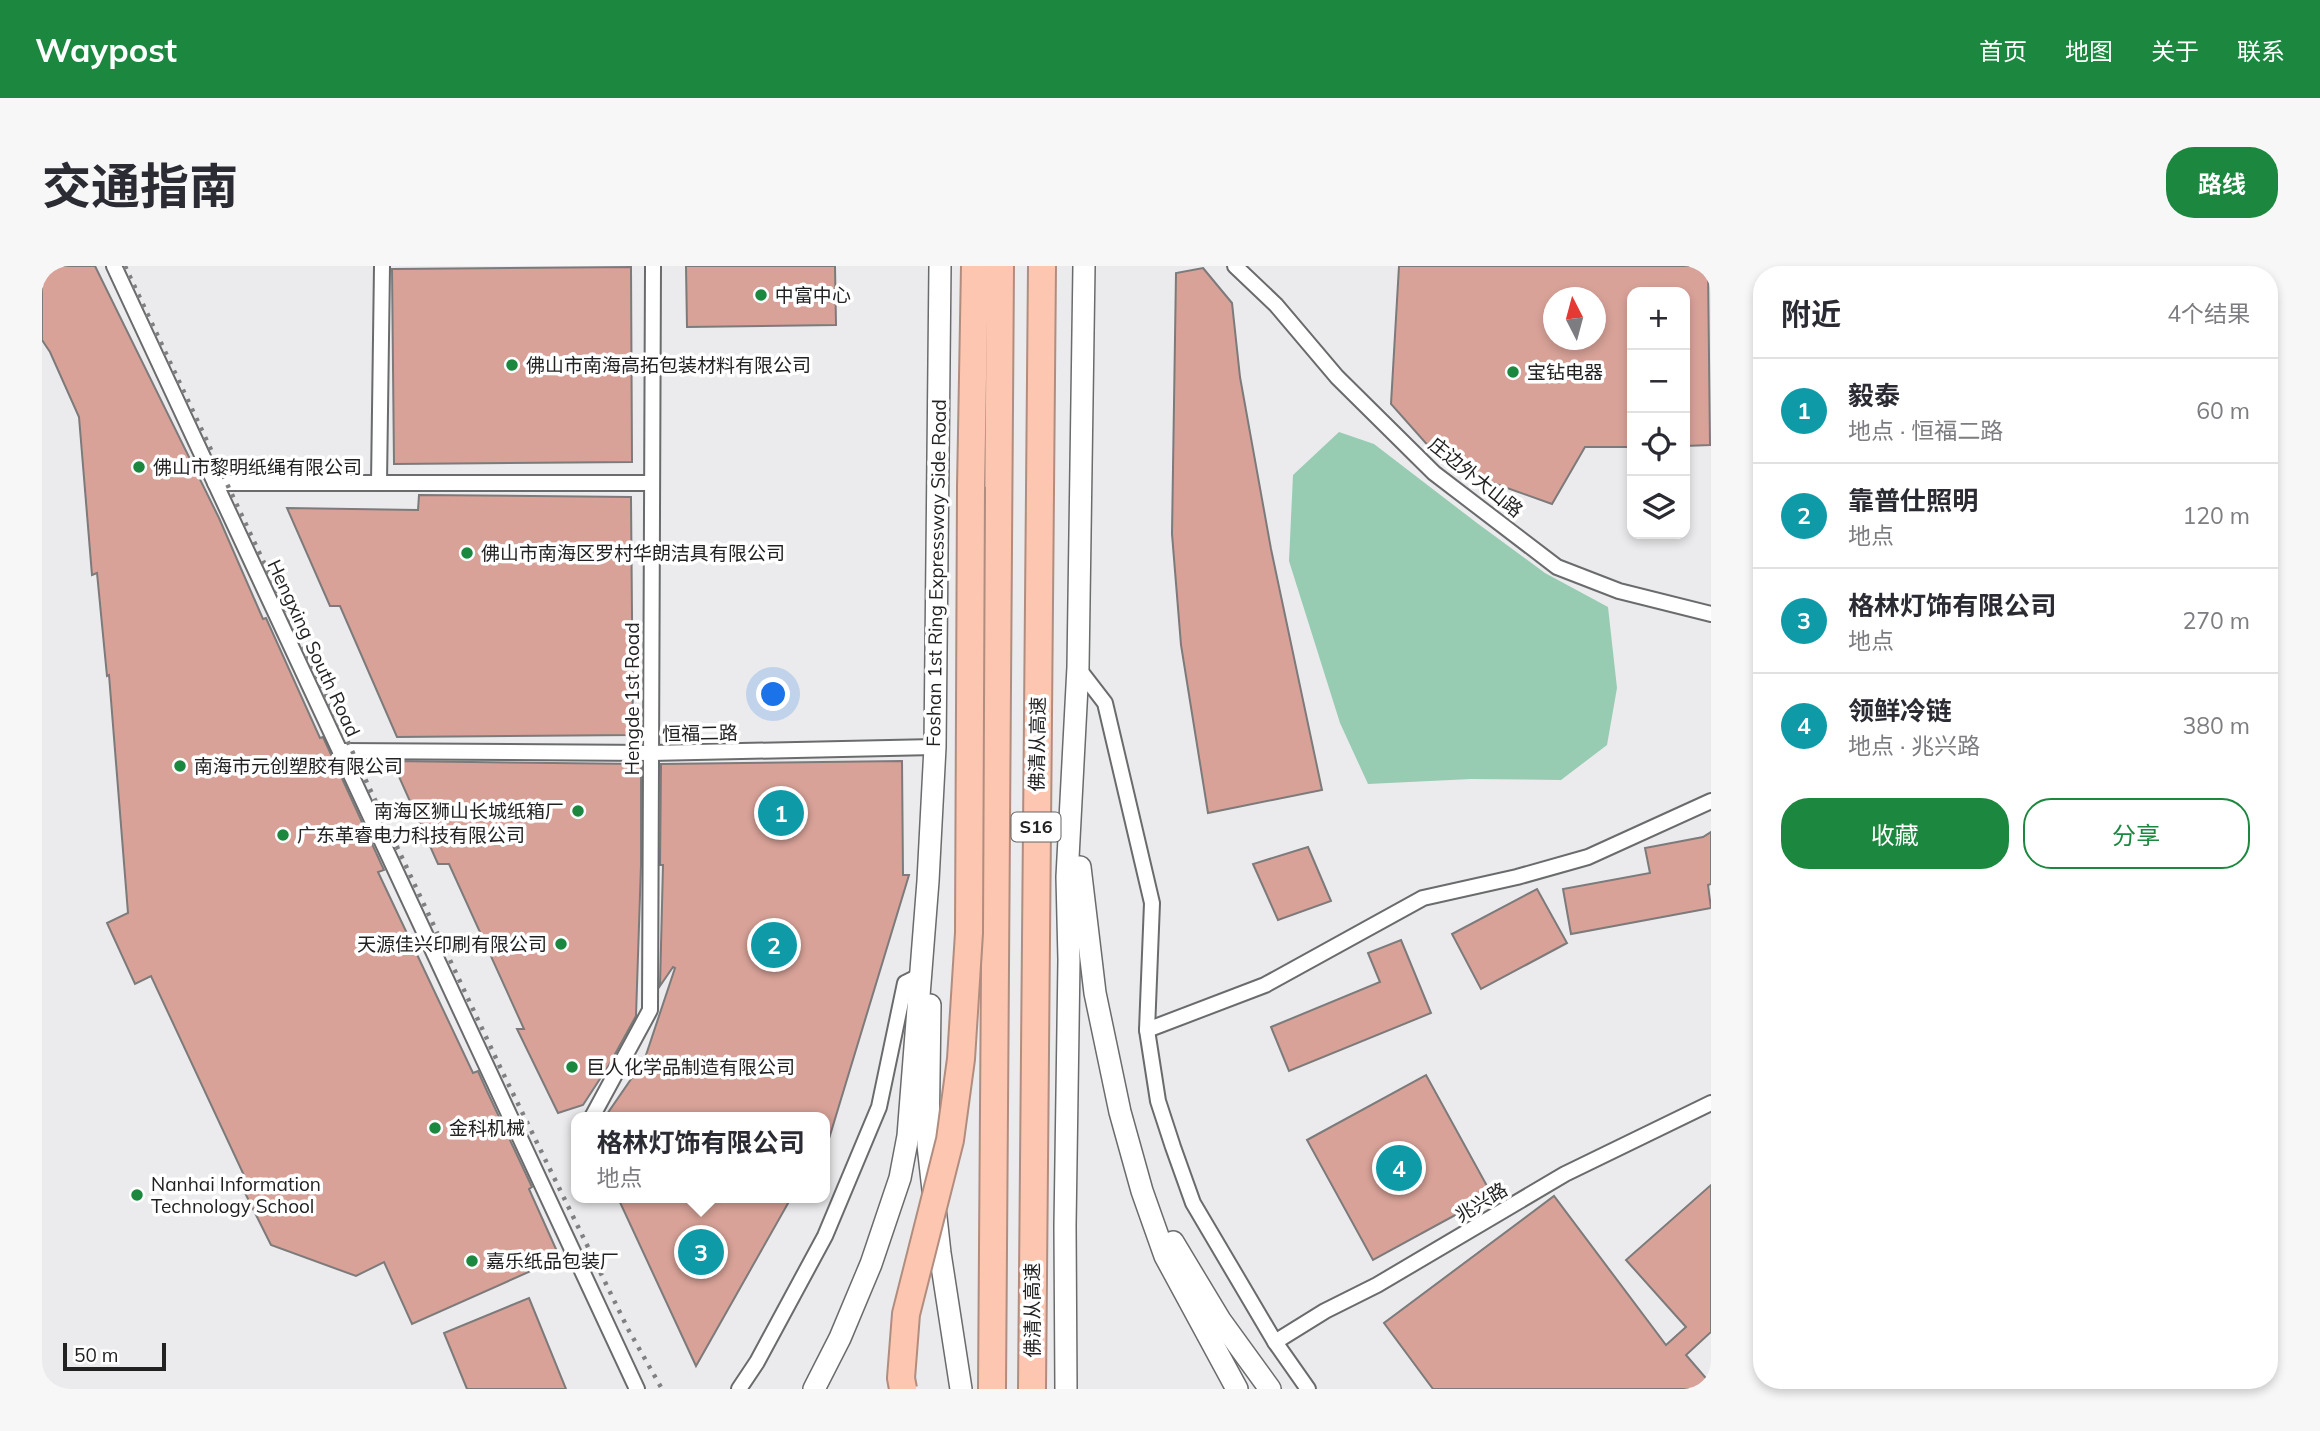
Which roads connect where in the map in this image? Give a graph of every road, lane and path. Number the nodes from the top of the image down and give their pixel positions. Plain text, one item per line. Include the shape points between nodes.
1 (114, 266) edge
2 (382, 266) edge
3 (653, 266) edge
4 (940, 266) edge
5 (975, 266) edge
6 (1000, 266) edge
7 (1042, 266) edge
8 (1084, 266) edge
9 (1235, 266) edge
10 (215, 482) junction
11 (379, 483) junction
12 (652, 483) junction
13 (1711, 614) edge
14 (1077, 667) junction
15 (935, 747) junction
16 (340, 751) junction
17 (651, 753) junction
18 (1073, 763) junction
19 (1711, 801) edge
20 (928, 881) junction
21 (919, 976) junction
22 (1147, 1030) junction
23 (1711, 1103) edge
24 (595, 1112) edge
25 (1129, 1144) junction
26 (1275, 1342) junction
27 (637, 1389) edge
28 (739, 1389) edge
29 (814, 1389) edge
30 (903, 1389) edge
31 (961, 1389) edge
32 (992, 1389) edge
33 (1032, 1389) edge
34 (1066, 1389) edge
35 (1237, 1389) edge
36 (1270, 1389) edge
37 (1308, 1389) edge

1 - 10 street, Hengxing South Road
2 - 11 street
3 - 12 street, Hengde 1st Road
4 - 15 main road, Foshan 1st Ring Expressway Side Road
5 - 30 highway, bridge via 969,933 961,1059 950,1140 906,1314
6 - 32 highway, 佛清从高速 / S16
7 - 33 highway, 佛清从高速 / S16
8 - 14 main road
9 - 13 street, 庄边外大山路 via 1434,473 1557,567 1619,591
10 - 11 street
10 - 16 street, Hengxing South Road
11 - 12 street
12 - 17 street, Hengde 1st Road
14 - 18 main road
14 - 22 street via 1105,703 1152,904
15 - 17 street, 恒福二路
15 - 20 main road, Foshan 1st Ring Expressway Side Road
16 - 17 street, 恒福二路
16 - 27 street, Hengxing South Road
17 - 24 street, Hengde 1st Road via 650,1010
18 - 25 main road via 1089,953
18 - 34 main road via 1067,877
19 - 22 street via 1588,857 1423,898 1265,985
20 - 21 main road
20 - 31 main road via 928,1145
21 - 28 street via 905,983 879,1107 825,1236
21 - 29 main road via 908,1136 900,1178 872,1264
22 - 26 street via 1158,1101 1193,1203
23 - 26 street, 兆兴路 via 1564,1174
25 - 35 main road via 1165,1256
25 - 36 main road via 1190,1271
26 - 37 street

